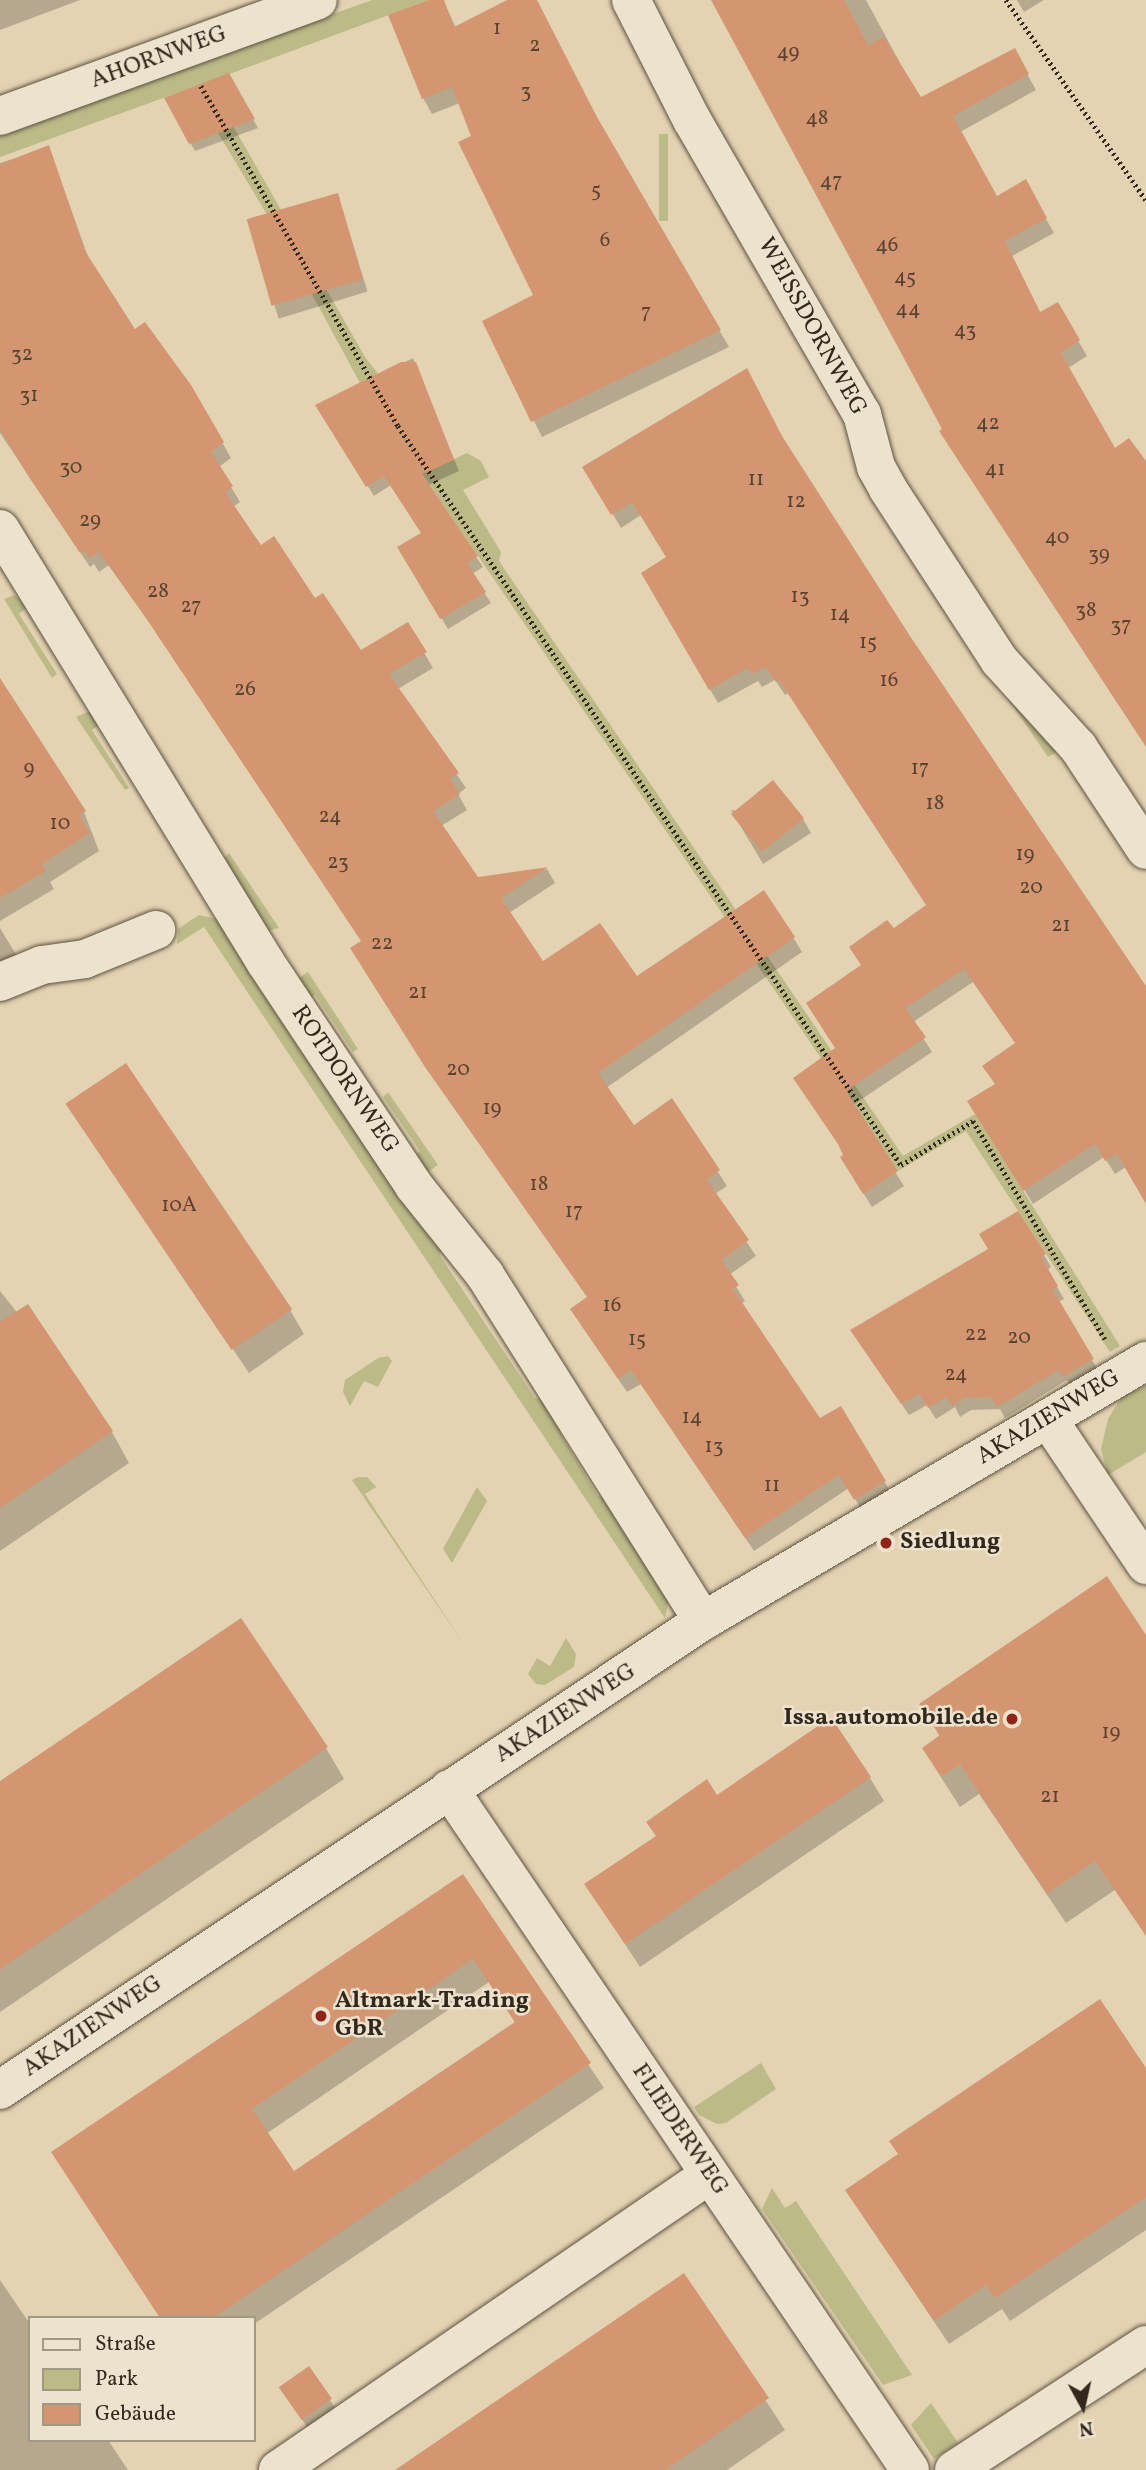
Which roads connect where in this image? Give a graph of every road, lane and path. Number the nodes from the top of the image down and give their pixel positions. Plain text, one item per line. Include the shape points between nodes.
1 (318, 0) edge
2 (631, 0) edge
3 (1006, 0) edge
4 (185, 49) junction
5 (0, 116) edge
6 (1146, 200) edge
7 (0, 529) edge
8 (1146, 850) edge
9 (156, 930) dead end
10 (0, 982) edge
11 (1136, 1367) edge
12 (1048, 1419) junction
13 (1146, 1564) edge
14 (703, 1621) junction
15 (449, 1790) junction
16 (0, 2090) edge
17 (709, 2175) junction
18 (1146, 2345) edge
19 (278, 2470) edge
20 (910, 2470) edge
21 (954, 2470) edge

1 - 4 street, AHORNWEG
2 - 8 street, WEISSDORNWEG via 692,120 862,414 876,467 888,489 999,660 1078,747
3 - 6 path
4 - 5 street, AHORNWEG
4 - 11 path via 201,87 398,426 901,1165 973,1121
7 - 14 street, ROTDORNWEG via 266,963 414,1186 485,1275
9 - 10 street via 85,959 41,965
11 - 12 street, AKAZIENWEG
12 - 13 street
12 - 14 street, AKAZIENWEG
14 - 15 street, AKAZIENWEG
15 - 16 street, AKAZIENWEG
15 - 17 street, FLIEDERWEG
17 - 19 street
17 - 20 street, FLIEDERWEG
18 - 21 street

